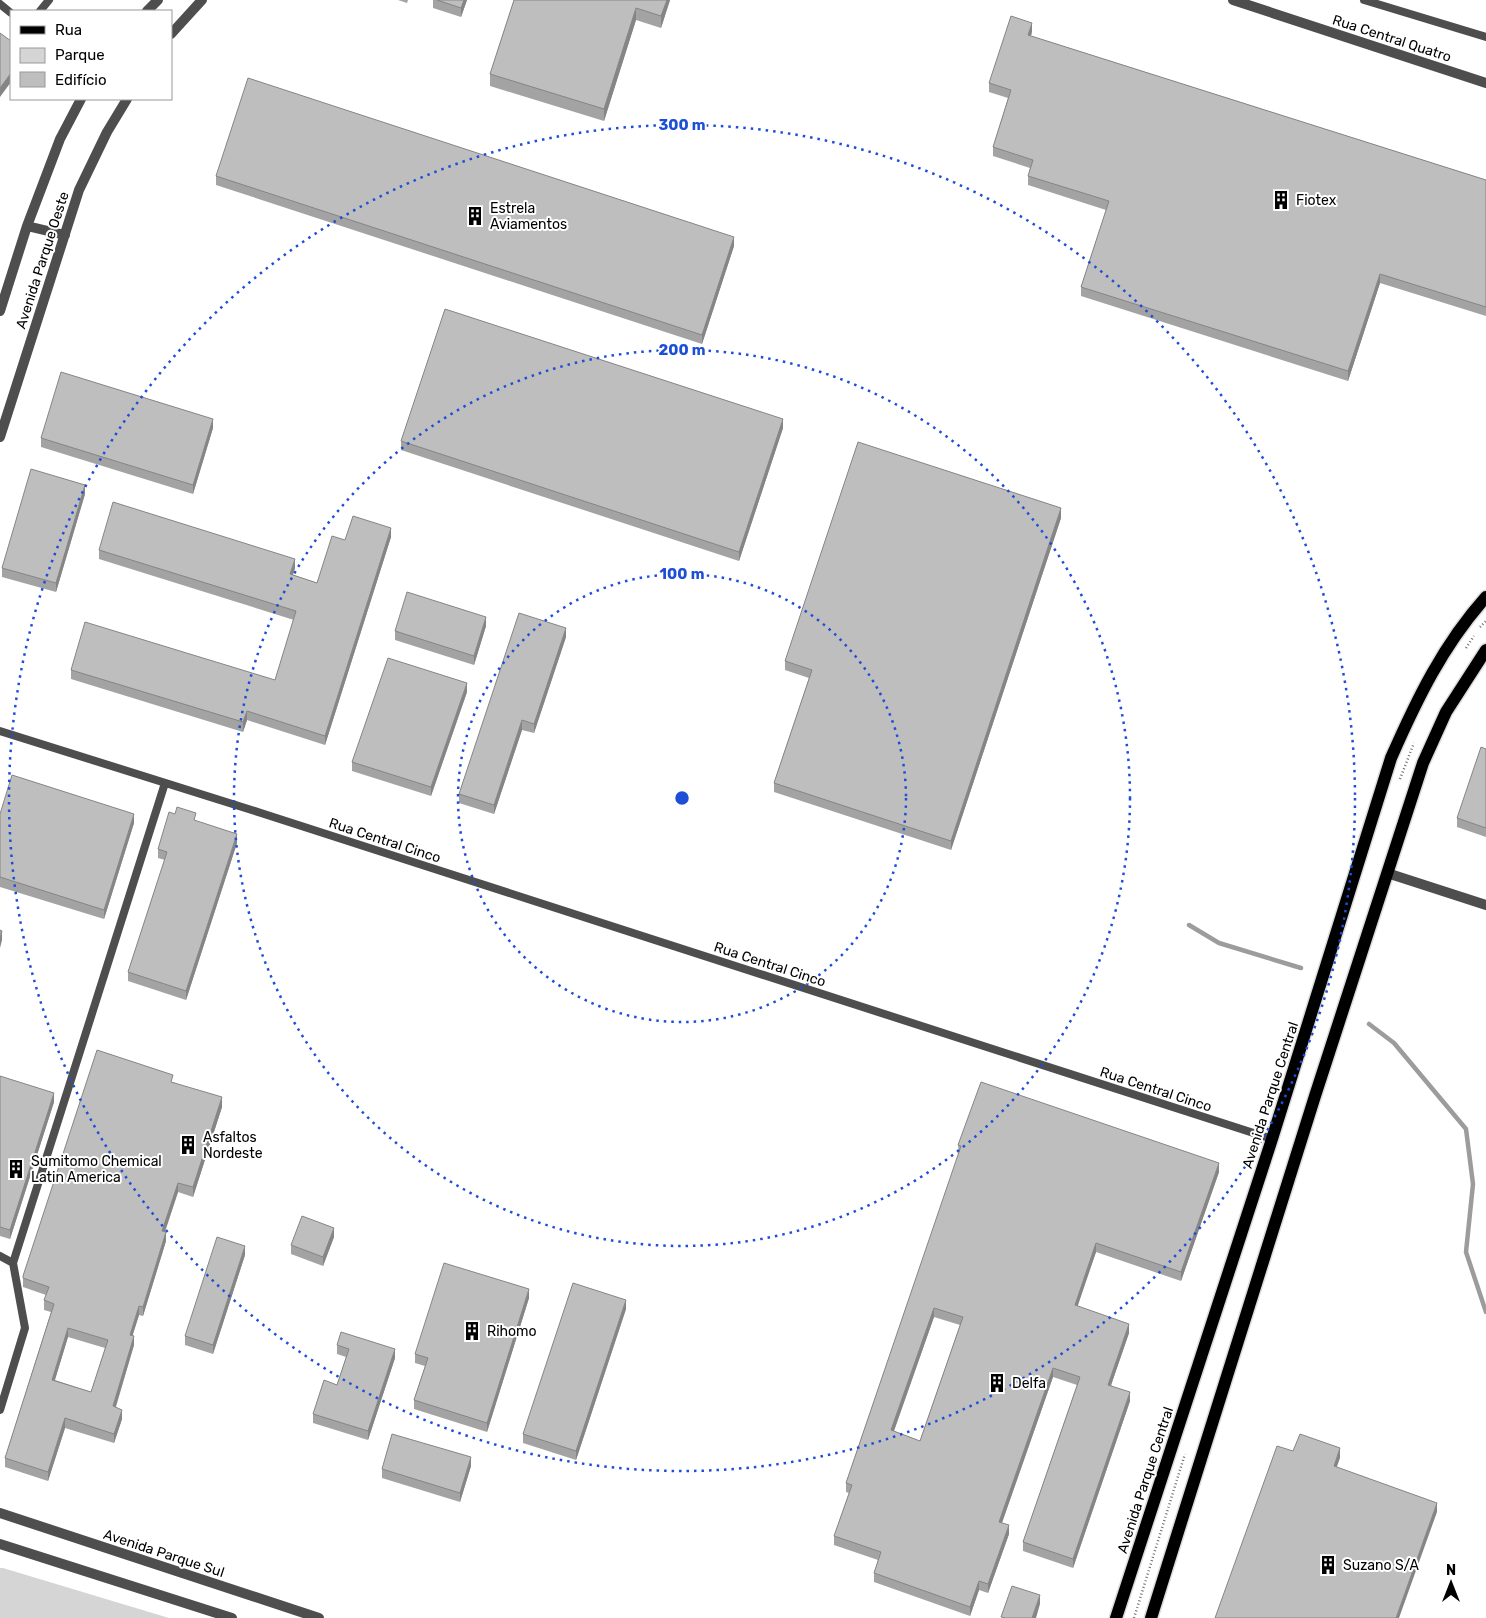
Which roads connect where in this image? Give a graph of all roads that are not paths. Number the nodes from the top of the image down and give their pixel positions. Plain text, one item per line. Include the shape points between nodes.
1 (49, 0) edge
2 (158, 0) edge
3 (202, 0) edge
4 (1233, 0) edge
5 (1364, 0) edge
6 (1396, 0) edge
7 (0, 4) edge
8 (1394, 9) junction
9 (41, 10) edge
10 (148, 10) edge
11 (10, 12) edge
12 (172, 33) edge
13 (1486, 37) edge
14 (1486, 83) edge
15 (81, 100) edge
16 (126, 100) edge
17 (27, 226) junction
18 (65, 235) junction
19 (0, 311) edge
20 (0, 436) edge
21 (1486, 597) edge
22 (1486, 650) edge
23 (0, 730) edge
24 (165, 783) junction
25 (1387, 873) junction
26 (1486, 905) edge
27 (1272, 1139) junction
28 (0, 1256) edge
29 (13, 1263) junction
30 (0, 1380) edge
31 (9, 1383) junction
32 (0, 1410) edge
33 (0, 1513) edge
34 (0, 1544) edge
35 (232, 1618) edge
36 (319, 1618) edge
37 (1116, 1618) edge
38 (1151, 1618) edge

1 - 9 lane
2 - 10 street
3 - 12 street
4 - 14 street, Rua Central Quatro
5 - 8 lane
6 - 8 lane
7 - 11 lane
8 - 13 lane
15 - 17 street, Avenida Parque Oeste via 60,139
16 - 18 street, Avenida Parque Oeste via 93,159
17 - 18 street
17 - 19 street, Avenida Parque Oeste
18 - 20 street, Avenida Parque Oeste
21 - 27 main road, Avenida Parque Central via 1435,666 1392,758
22 - 25 main road via 1450,706 1434,738
23 - 24 lane, Rua Central Cinco
24 - 27 lane, Rua Central Cinco
24 - 29 lane
25 - 26 street
25 - 38 main road
27 - 37 main road, Avenida Parque Central
28 - 29 lane
29 - 31 lane via 25,1328
30 - 31 lane
31 - 32 lane
33 - 36 street, Avenida Parque Sul
34 - 35 street

